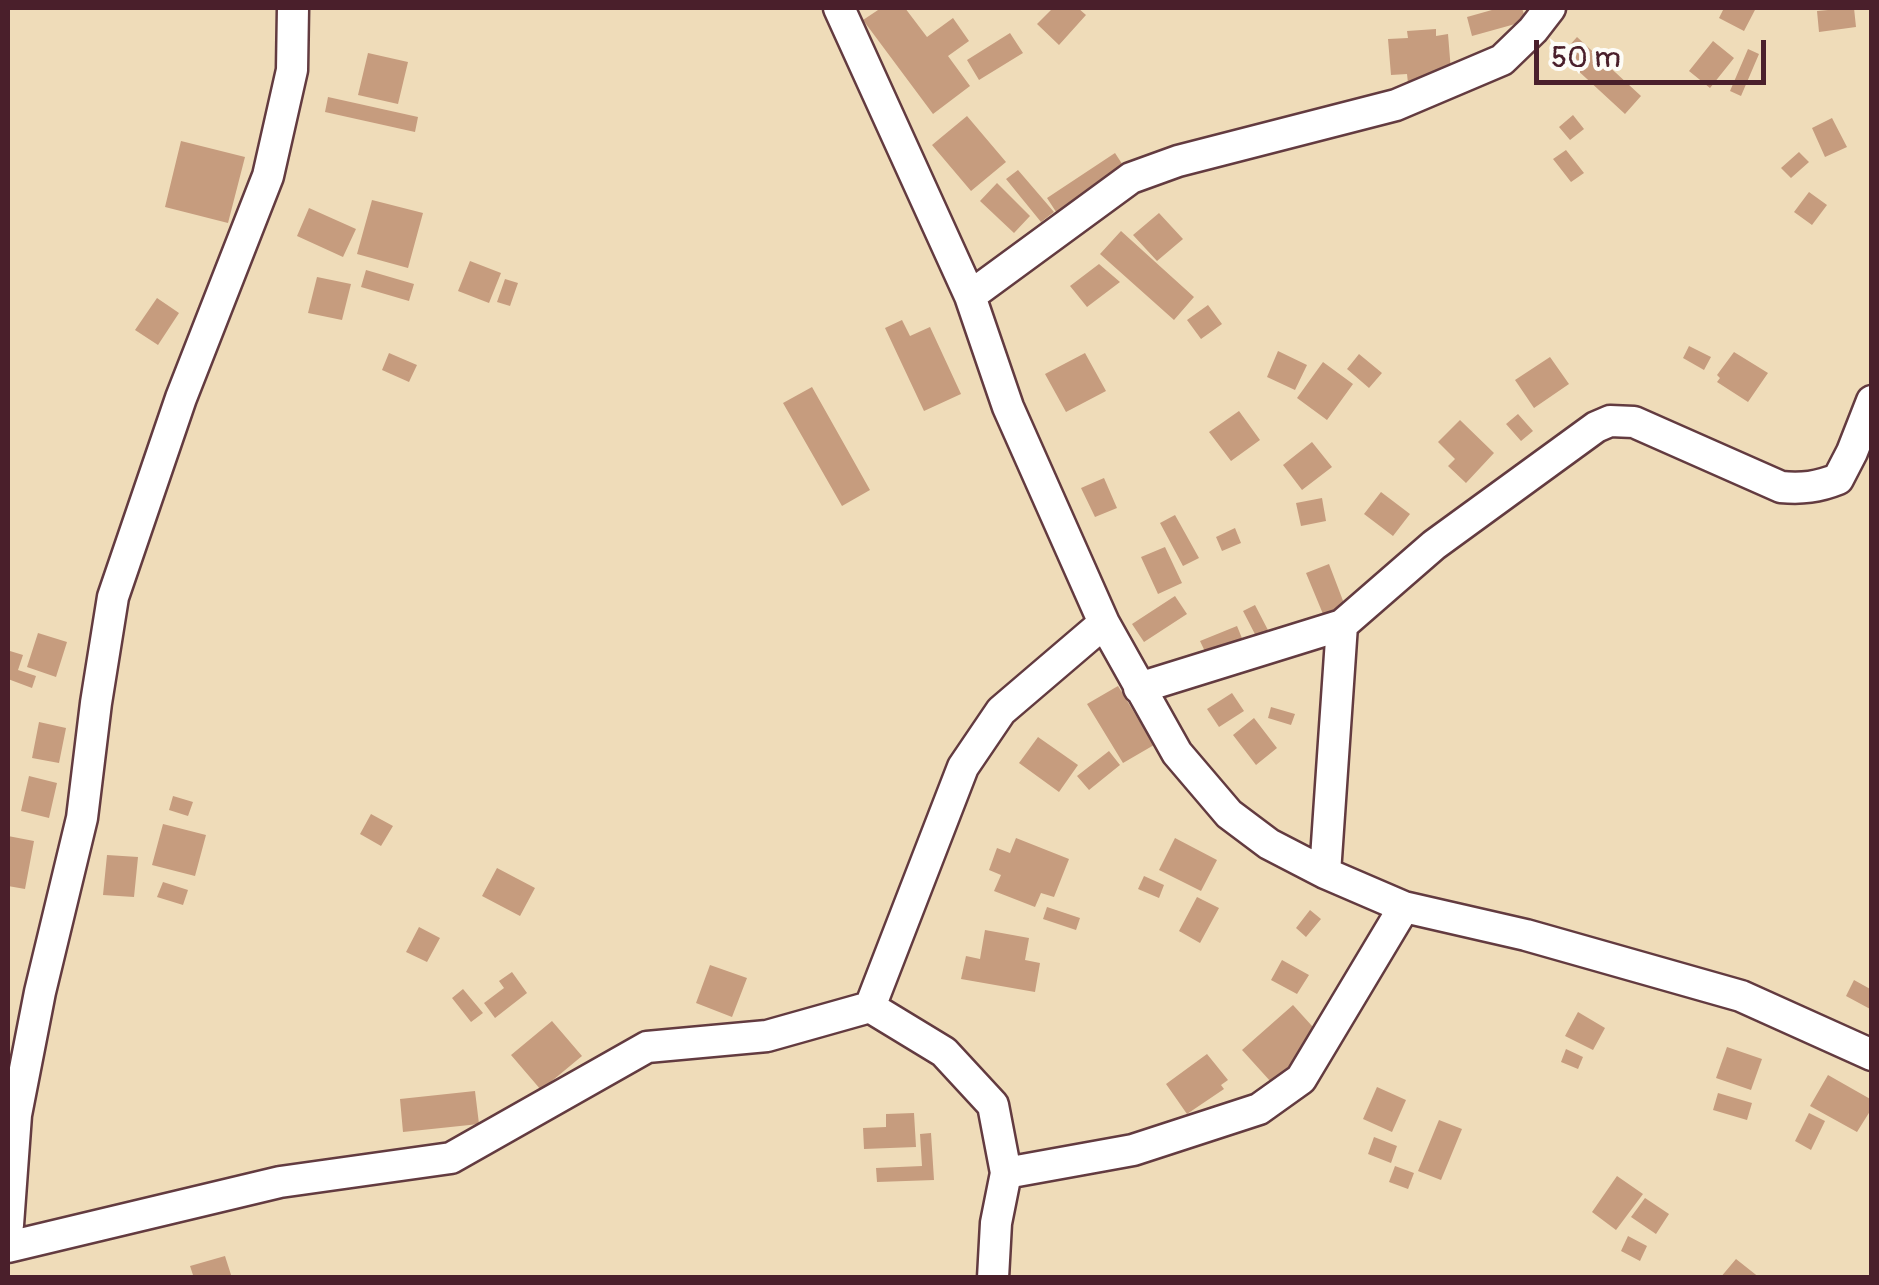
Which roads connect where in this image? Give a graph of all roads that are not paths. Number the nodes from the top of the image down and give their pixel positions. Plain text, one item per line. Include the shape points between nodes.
1 (292, 8) edge
2 (839, 8) edge
3 (1550, 8) edge
4 (970, 296) junction
5 (1872, 401) edge
6 (1104, 623) junction
7 (1342, 625) junction
8 (1139, 688) junction
9 (1326, 873) junction
10 (1404, 906) junction
11 (870, 1007) junction
12 (1872, 1055) edge
13 (1006, 1173) junction
14 (8, 1225) edge
15 (8, 1247) edge
16 (993, 1278) edge

1 - 14 street via 292,70 268,176 113,597 82,818 16,1115
2 - 4 street
3 - 4 street via 1502,60 1396,105 1131,178
4 - 6 street via 1008,406
5 - 7 street via 1838,479 1798,489 1634,422 1610,421 1434,544
6 - 8 street
6 - 11 street via 1001,711 963,767
7 - 8 street
7 - 9 street
8 - 9 street via 1177,753 1229,814
9 - 10 street
10 - 12 street via 1741,996
10 - 13 street via 1301,1079 1259,1109 1133,1150
11 - 13 street via 944,1052 993,1106
11 - 15 street via 767,1036 647,1048 451,1158 280,1182
13 - 16 street

